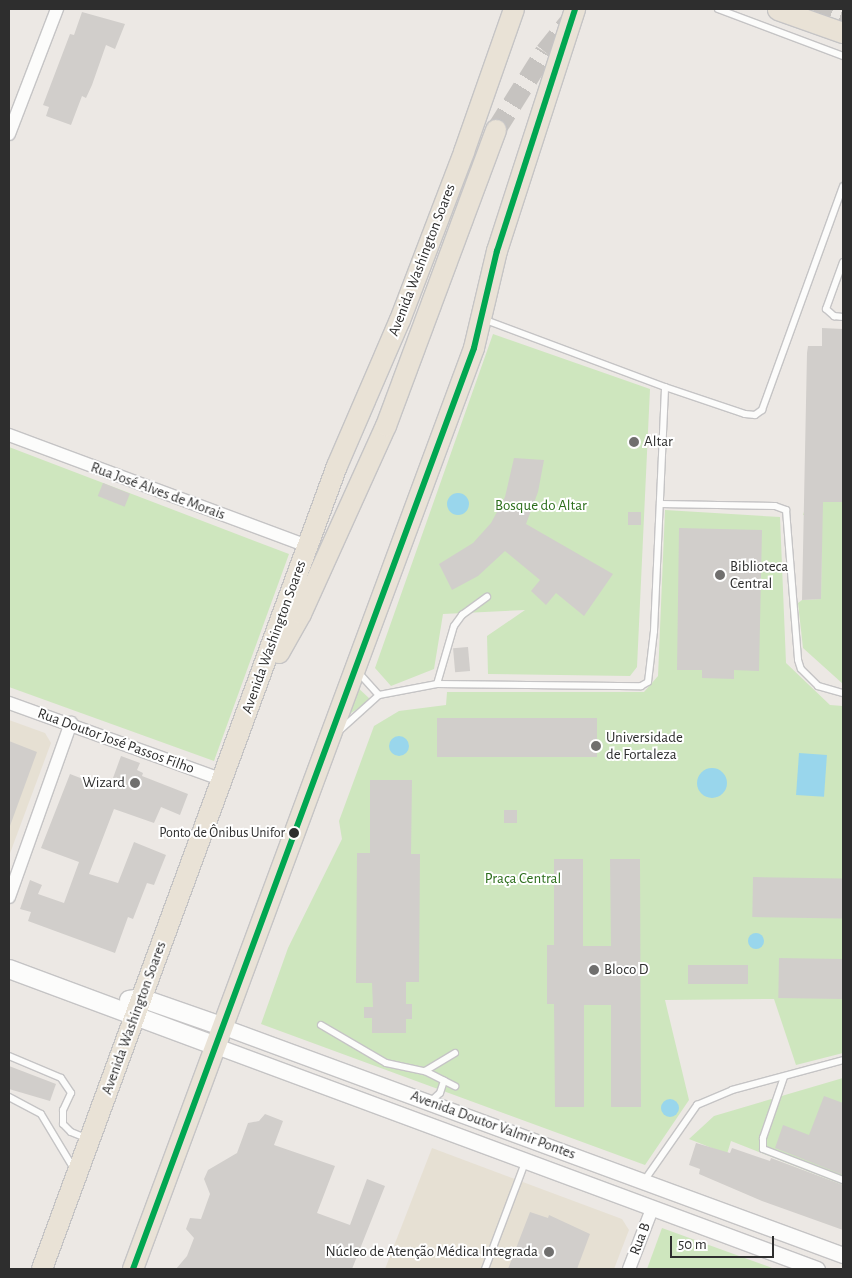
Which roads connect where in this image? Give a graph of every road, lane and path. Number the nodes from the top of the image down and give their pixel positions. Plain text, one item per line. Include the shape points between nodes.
1 (57, 9) edge
2 (514, 9) edge
3 (575, 9) edge
4 (718, 9) edge
5 (778, 10) edge
6 (843, 33) edge
7 (843, 56) edge
8 (496, 130) tunnel mouth
9 (9, 134) edge
10 (843, 186) edge
11 (843, 262) edge
12 (843, 317) edge
13 (483, 319) junction
14 (665, 387) junction
15 (9, 435) edge
16 (661, 504) junction
17 (308, 546) junction
18 (487, 597) dead end
19 (355, 668) junction
20 (437, 684) junction
21 (843, 693) edge
22 (380, 695) junction
23 (9, 703) edge
24 (247, 712) junction
25 (71, 723) junction
26 (328, 741) junction
27 (222, 780) junction
28 (9, 898) edge
29 (9, 969) edge
30 (138, 1007) junction
31 (321, 1025) dead end
32 (224, 1026) junction
33 (216, 1046) junction
34 (455, 1053) dead end
35 (9, 1056) edge
36 (843, 1060) edge
37 (425, 1071) junction
38 (784, 1077) junction
39 (444, 1081) junction
40 (455, 1086) dead end
41 (9, 1098) edge
42 (430, 1102) junction
43 (90, 1139) junction
44 (526, 1159) junction
45 (77, 1175) junction
46 (843, 1180) edge
47 (644, 1181) junction
48 (652, 1209) junction
49 (843, 1255) edge
50 (42, 1269) edge
51 (132, 1269) edge
52 (485, 1269) edge
53 (629, 1269) edge
54 (817, 1269) edge

1 - 9 street
2 - 17 highway, Avenida Washington Soares via 457,171
3 - 13 highway via 497,251
4 - 7 lane
5 - 6 highway
8 - 24 highway via 386,426 301,614
10 - 14 lane via 762,410 755,415 745,414
11 - 12 lane via 826,309 834,316
13 - 14 lane
13 - 19 highway
14 - 16 lane
15 - 17 street, Rua José Alves de Morais
16 - 20 lane via 652,675 648,682 641,686
16 - 21 lane via 775,506 786,510 798,660 801,669 818,686
17 - 24 highway, Avenida Washington Soares
18 - 20 lane via 462,615 454,626
19 - 22 lane
19 - 26 highway
20 - 22 lane
22 - 26 lane
23 - 25 street, Rua Doutor José Passos Filho
24 - 27 highway, Avenida Washington Soares
25 - 27 street, Rua Doutor José Passos Filho
25 - 28 street
26 - 32 highway
27 - 30 highway, Avenida Washington Soares
29 - 30 main road via 104,1004
30 - 32 main road, Avenida Doutor Valmir Pontes
30 - 33 main road, Avenida Doutor Valmir Pontes
30 - 43 highway, Avenida Washington Soares
31 - 37 lane via 386,1063
32 - 33 highway
32 - 42 street, Avenida Doutor Valmir Pontes
33 - 44 street, Avenida Doutor Valmir Pontes
33 - 51 highway
34 - 37 lane
35 - 43 lane via 61,1078 71,1093 63,1110 63,1124 71,1132
36 - 38 lane
37 - 39 lane
38 - 46 lane via 763,1138 763,1149
38 - 47 lane via 718,1095 697,1105
39 - 40 lane
39 - 42 lane via 440,1093
41 - 45 lane via 34,1108 46,1119
42 - 47 street, Avenida Doutor Valmir Pontes
43 - 45 highway, Avenida Washington Soares
44 - 48 street, Avenida Doutor Valmir Pontes
44 - 52 lane
45 - 50 highway, Avenida Washington Soares
47 - 49 street, Avenida Doutor Valmir Pontes
48 - 53 street, Rua B
48 - 54 street, Avenida Doutor Valmir Pontes

